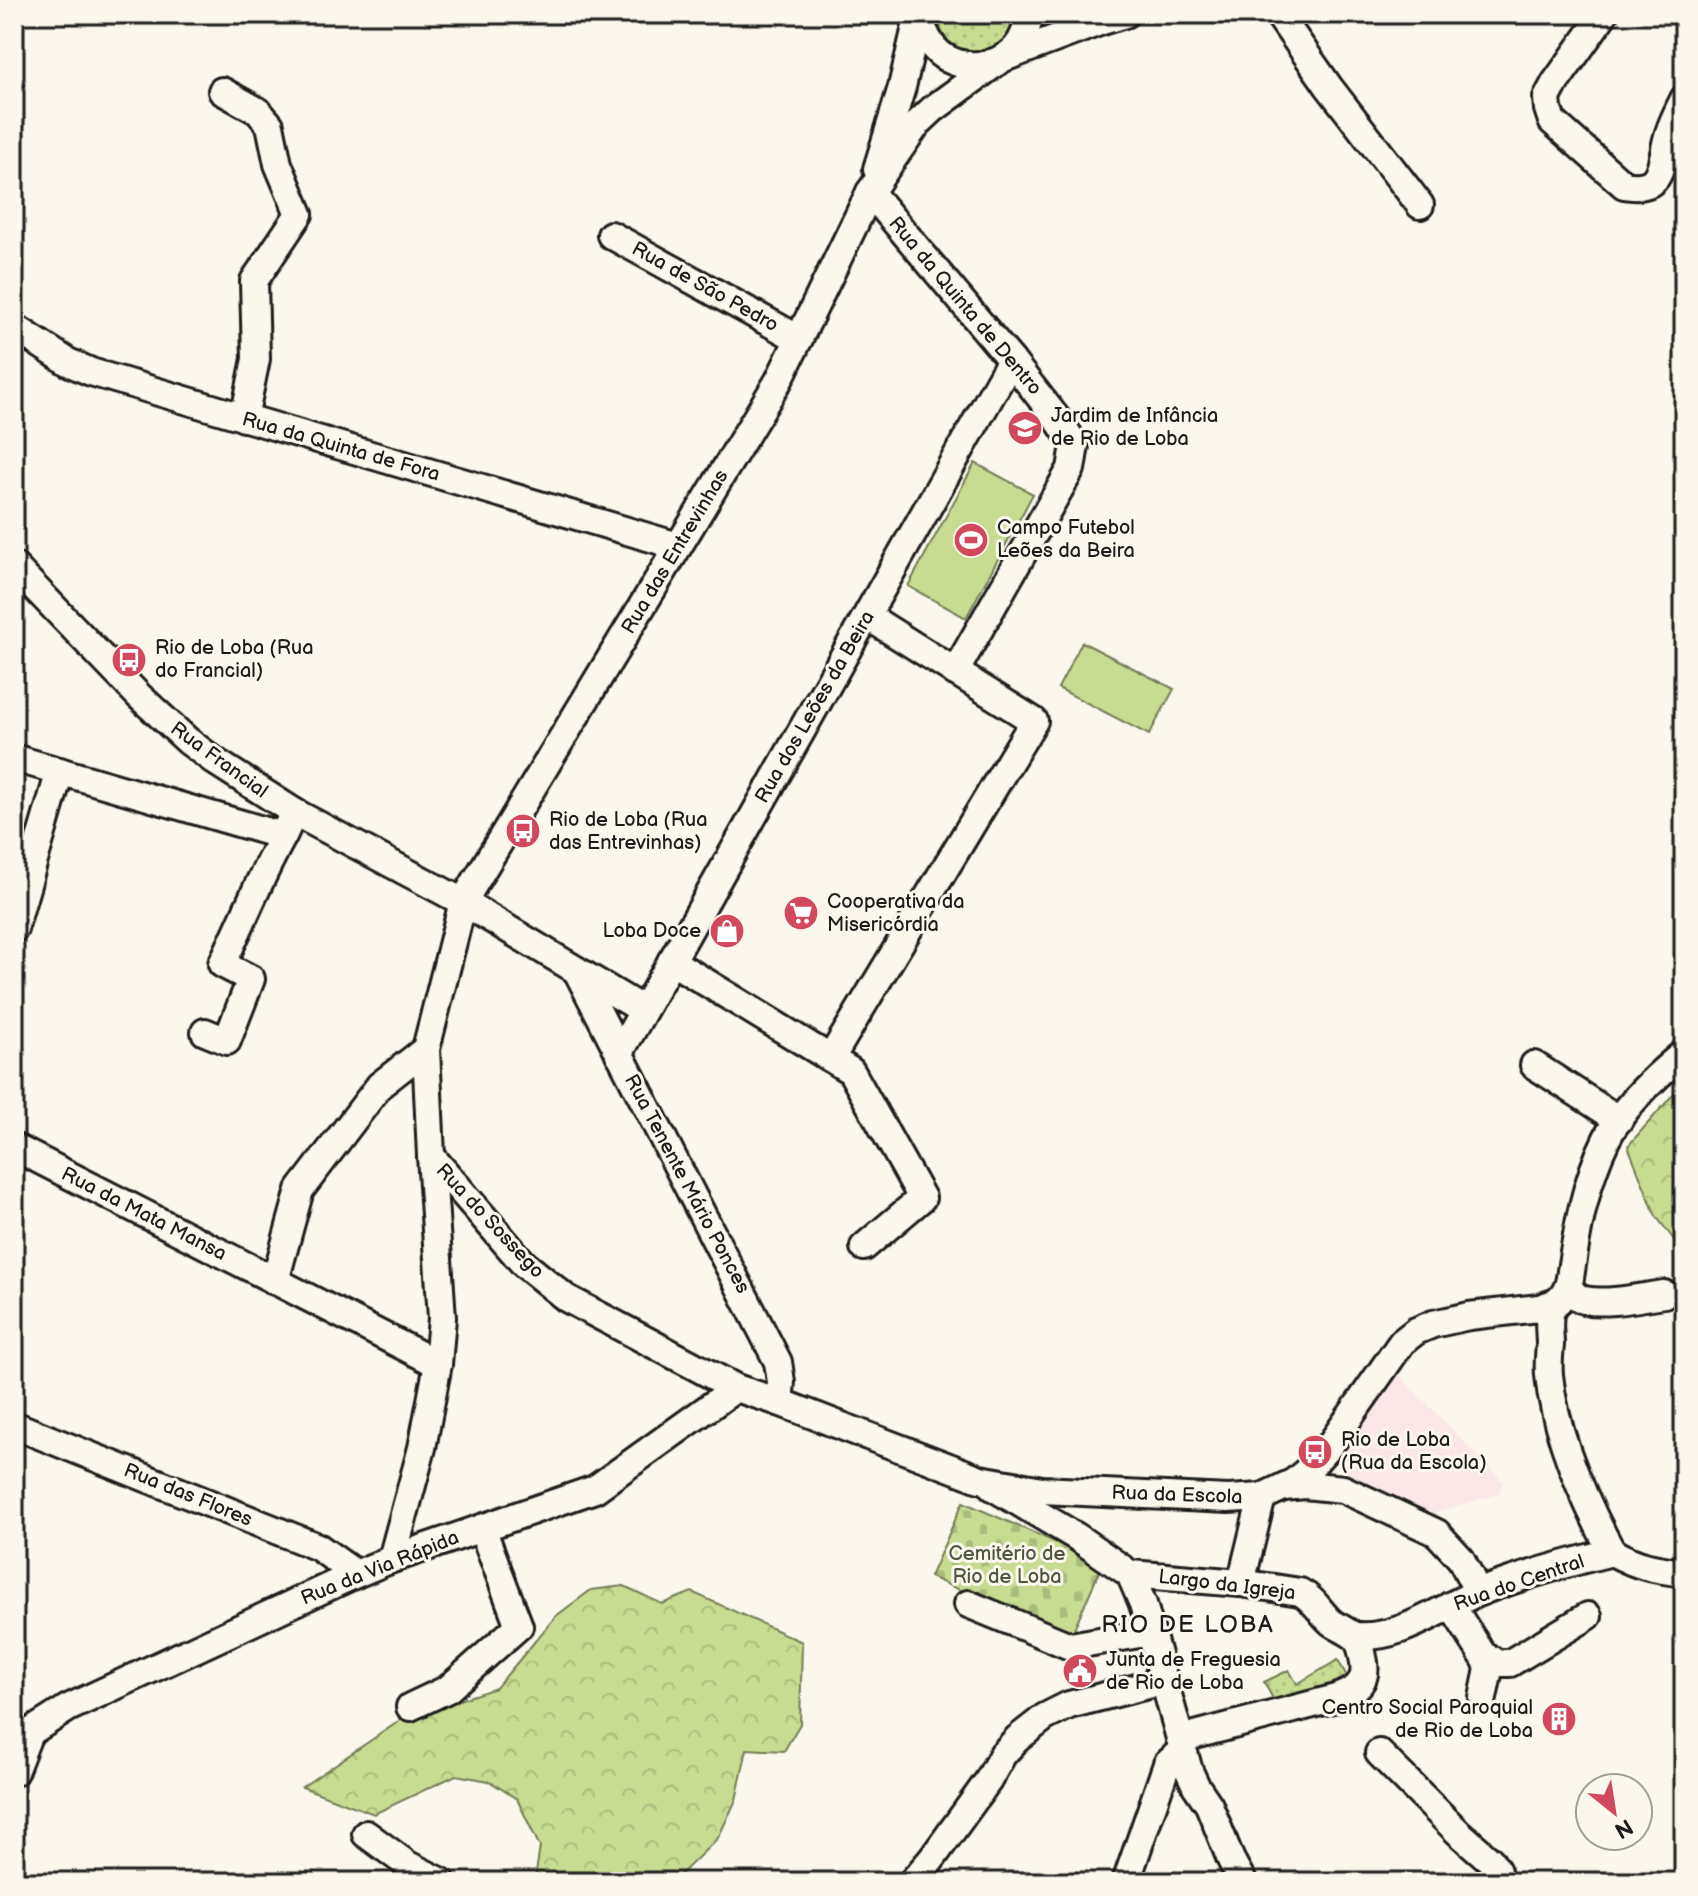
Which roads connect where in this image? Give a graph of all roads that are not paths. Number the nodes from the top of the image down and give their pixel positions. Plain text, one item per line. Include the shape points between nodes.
1 (919, 14) edge
2 (1030, 14) edge
3 (1125, 14) edge
4 (1278, 14) edge
5 (1604, 14) edge
6 (1001, 59) junction
7 (222, 91) dead end
8 (1683, 100) edge
9 (870, 192) junction
10 (1420, 205) dead end
11 (611, 235) dead end
12 (14, 327) edge
13 (799, 339) junction
14 (1011, 360) junction
15 (244, 418) junction
16 (678, 546) junction
17 (14, 566) edge
18 (867, 616) junction
19 (955, 672) junction
20 (14, 758) edge
21 (60, 771) junction
22 (288, 824) junction
23 (463, 902) junction
24 (14, 929) edge
25 (671, 961) junction
26 (577, 971) junction
27 (643, 1010) junction
28 (205, 1032) dead end
29 (426, 1049) junction
30 (1684, 1053) edge
31 (619, 1054) junction
32 (831, 1058) junction
33 (1534, 1065) dead end
34 (1619, 1120) junction
35 (14, 1147) edge
36 (431, 1156) junction
37 (864, 1247) dead end
38 (275, 1281) junction
39 (1664, 1294) dead end
40 (1563, 1295) junction
41 (438, 1364) junction
42 (736, 1388) junction
43 (779, 1402) junction
44 (14, 1425) edge
45 (1273, 1492) junction
46 (1039, 1501) junction
47 (482, 1528) junction
48 (1612, 1552) junction
49 (392, 1559) junction
50 (1684, 1573) edge
51 (356, 1574) junction
52 (1130, 1574) junction
53 (1241, 1583) junction
54 (1478, 1592) junction
55 (968, 1604) dead end
56 (1451, 1605) junction
57 (1588, 1616) dead end
58 (1151, 1632) junction
59 (1355, 1636) junction
60 (1484, 1656) junction
61 (1164, 1681) junction
62 (1483, 1698) dead end
63 (410, 1707) dead end
64 (22, 1732) edge
65 (1181, 1744) junction
66 (1379, 1753) dead end
67 (14, 1772) edge
68 (366, 1834) dead end
69 (442, 1882) edge
70 (912, 1882) edge
71 (1126, 1882) edge
72 (1243, 1882) edge
73 (1496, 1882) edge

1 - 6 street via 932,47 947,58 964,65
1 - 9 street, Rua das Entrevinhas
2 - 6 street via 1016,48
3 - 6 street
4 - 10 street
5 - 8 street via 1547,98 1552,121 1624,185 1639,188 1652,183 1661,170 1667,137
6 - 9 street, Rua das Entrevinhas via 917,124
7 - 15 street via 258,111 270,125 278,164 299,214 254,281 256,359
9 - 13 street, Rua das Entrevinhas
9 - 14 street, Rua da Quinta de Dentro
11 - 13 street, Rua de São Pedro
12 - 15 street, Rua da Quinta de Fora via 91,372
13 - 16 street, Rua das Entrevinhas
14 - 18 street, Rua dos Leões da Beira
14 - 19 street, Rua da Quinta de Dentro via 1075,445 1071,469
15 - 16 street, Rua da Quinta de Fora
16 - 23 street, Rua das Entrevinhas
17 - 22 street, Rua Francial via 117,675
18 - 19 street
18 - 25 street, Rua dos Leões da Beira
19 - 32 street via 1034,721
20 - 21 street
21 - 22 street
21 - 24 street
22 - 23 street, Rua Francial
22 - 28 street via 222,964 251,979 247,991 227,1041
23 - 26 street
23 - 29 street, Rua do Sossego
25 - 27 street, Rua dos Leões da Beira
25 - 32 street
26 - 27 street
26 - 31 street, Rua Tenente Mário Ponces
27 - 31 street, Rua dos Leões da Beira
29 - 36 street, Rua do Sossego
29 - 38 street via 380,1085 300,1190
30 - 34 street via 1658,1074
31 - 43 street, Rua Tenente Mário Ponces via 778,1362
32 - 37 street via 851,1071 922,1198
33 - 34 street
34 - 40 street via 1592,1171
35 - 38 street, Rua da Mata Mansa
36 - 41 street via 442,1318
36 - 42 street, Rua do Sossego via 524,1264 566,1298
38 - 41 street, Rua da Mata Mansa
39 - 40 street via 1603,1301
40 - 45 street via 1539,1308 1469,1316 1416,1331 1390,1357 1320,1457 1294,1482
40 - 48 street via 1550,1313 1554,1406 1580,1485
41 - 49 street
42 - 43 street, Rua do Sossego
42 - 47 street, Rua da Via Rápida via 595,1489
43 - 46 street
44 - 51 street, Rua das Flores via 318,1547
45 - 46 street, Rua da Escola via 1228,1499
45 - 53 street
45 - 54 street, Rua da Escola via 1305,1485 1343,1489 1437,1533 1461,1559
46 - 52 street via 1077,1537
47 - 49 street, Rua da Via Rápida
47 - 63 street via 519,1626 448,1689
48 - 50 street, Rua do Central via 1649,1569
48 - 54 street, Rua do Central
49 - 51 street, Rua da Via Rápida
51 - 64 street, Rua da Via Rápida
52 - 53 street, Largo da Igreja
52 - 58 street
53 - 59 street, Largo da Igreja via 1309,1596 1329,1620
54 - 56 street, Rua do Central
55 - 58 street via 1070,1646
56 - 59 street, Rua do Central via 1393,1632
56 - 60 street
57 - 60 street via 1510,1663
58 - 61 street
59 - 65 street via 1364,1673 1352,1692
60 - 62 street via 1489,1669
61 - 65 street
61 - 70 street via 1069,1705 1017,1739
64 - 67 street
65 - 71 street via 1167,1764
65 - 72 street
66 - 73 street via 1490,1860
68 - 69 street

